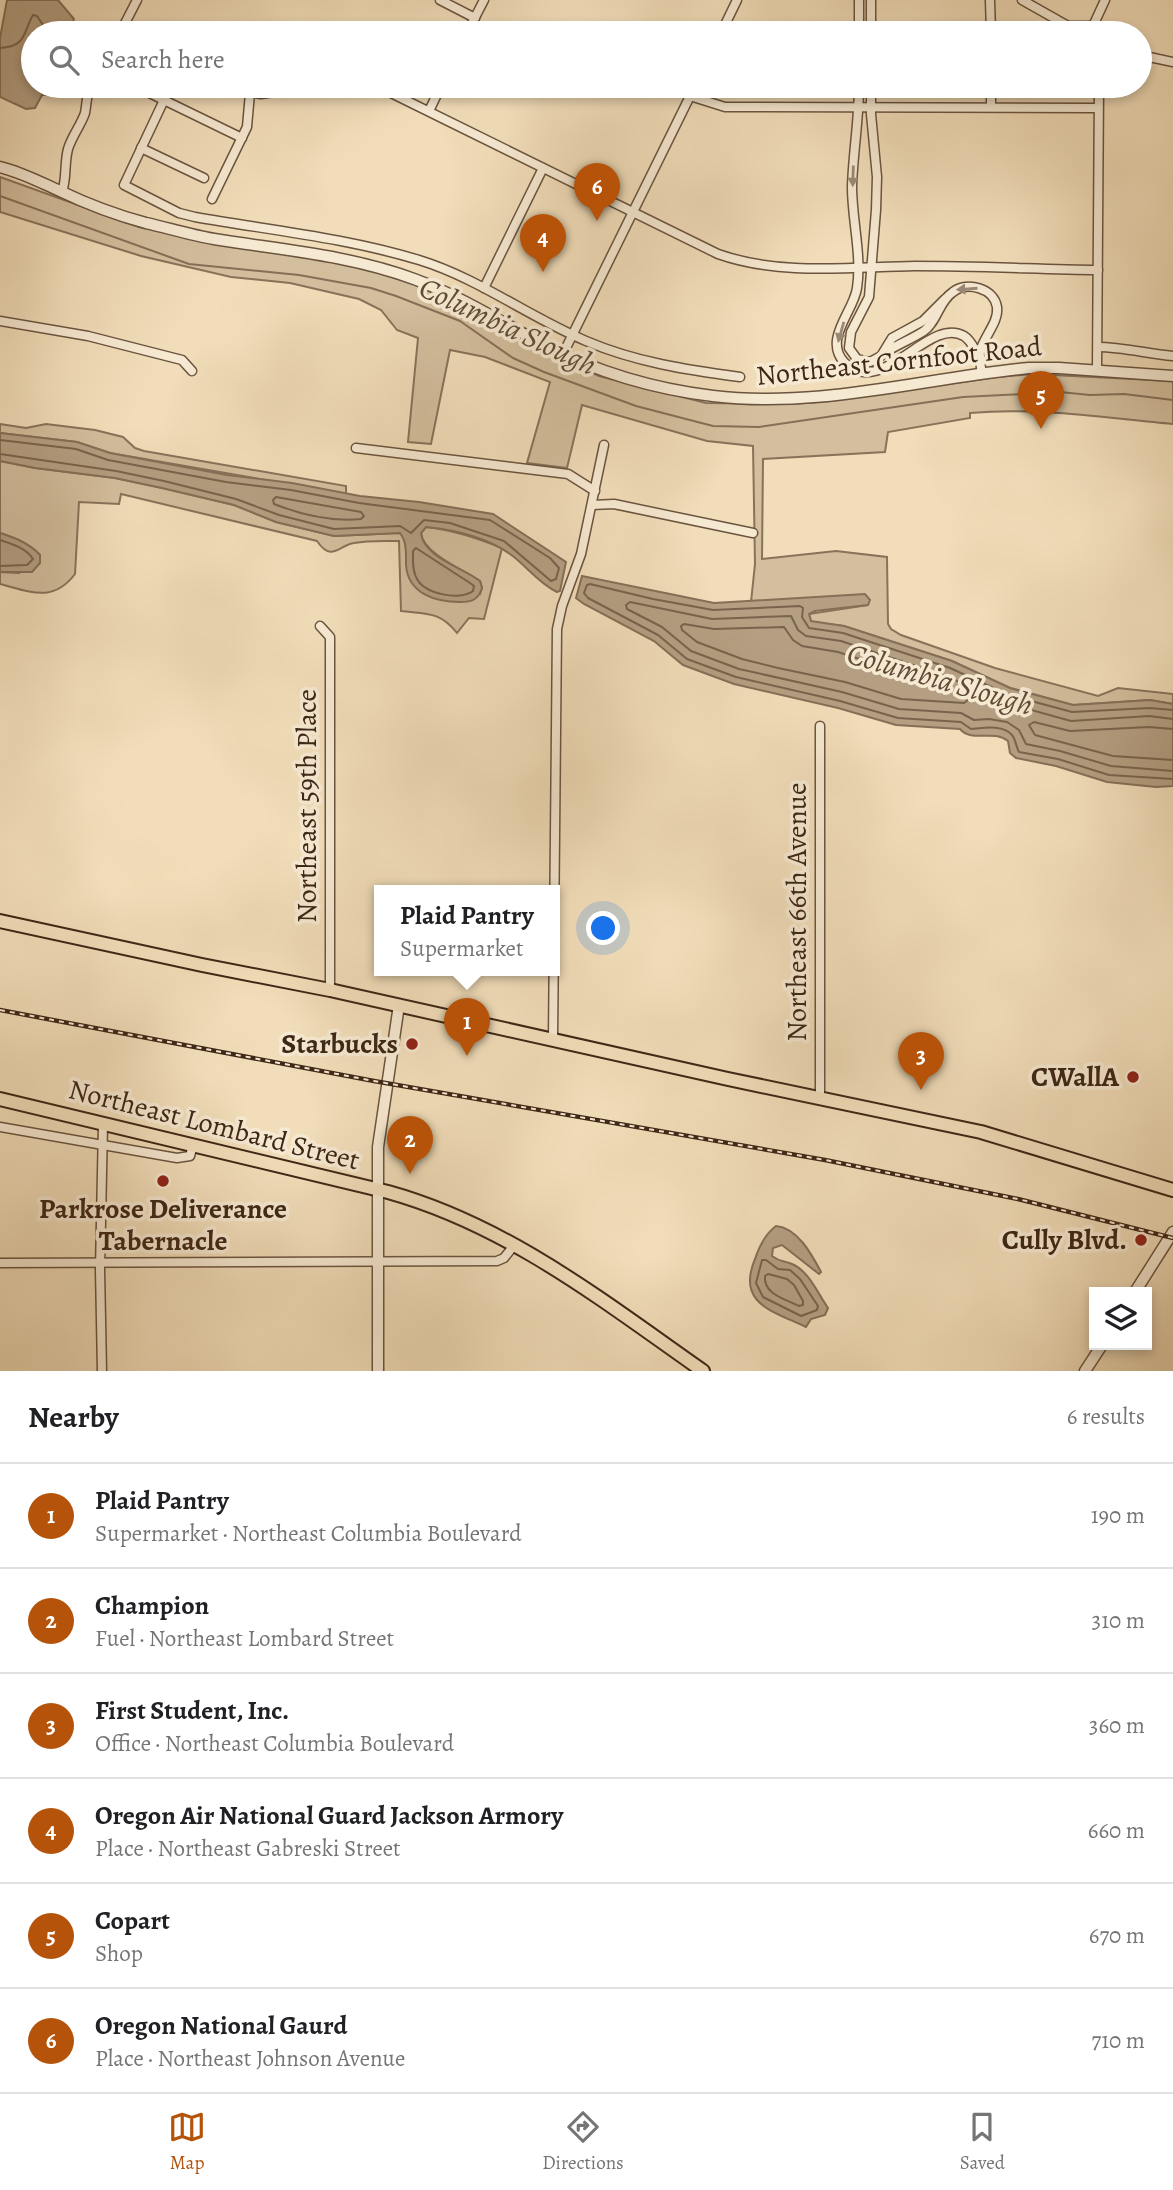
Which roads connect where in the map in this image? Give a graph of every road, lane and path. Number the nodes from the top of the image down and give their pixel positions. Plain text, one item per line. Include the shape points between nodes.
1 (136, 0) edge
2 (440, 0) edge
3 (484, 0) edge
4 (737, 0) edge
5 (859, 0) edge
6 (871, 0) edge
7 (990, 0) edge
8 (1022, 0) edge
9 (1105, 0) edge
10 (475, 18) junction
11 (126, 21) edge
12 (473, 21) edge
13 (727, 21) edge
14 (859, 21) edge
15 (871, 21) edge
16 (990, 21) edge
17 (1059, 21) edge
18 (1099, 21) edge
19 (1152, 58) edge
20 (1173, 62) edge
21 (87, 98) edge
22 (160, 98) edge
23 (250, 98) edge
24 (402, 98) edge
25 (435, 98) edge
26 (689, 98) edge
27 (696, 98) edge
28 (859, 98) edge
29 (871, 98) edge
30 (991, 98) edge
31 (1098, 98) edge
32 (164, 100) junction
33 (991, 107) junction
34 (859, 108) junction
35 (871, 108) junction
36 (1098, 108) junction
37 (429, 111) junction
38 (242, 138) junction
39 (141, 148) junction
40 (0, 167) edge
41 (543, 168) junction
42 (204, 178) dead end
43 (62, 192) junction
44 (212, 200) dead end
45 (633, 212) junction
46 (859, 267) junction
47 (870, 267) junction
48 (1098, 270) junction
49 (484, 288) junction
50 (0, 321) edge
51 (572, 335) junction
52 (1098, 347) junction
53 (563, 354) junction
54 (1173, 356) edge
55 (980, 357) junction
56 (192, 371) dead end
57 (1097, 371) junction
58 (982, 374) junction
59 (1173, 376) edge
60 (740, 377) dead end
61 (604, 445) dead end
62 (356, 448) dead end
63 (595, 491) junction
64 (592, 505) junction
65 (753, 533) dead end
66 (320, 626) dead end
67 (820, 726) dead end
68 (556, 885) edge
69 (0, 921) edge
70 (555, 976) edge
71 (330, 989) junction
72 (399, 1005) junction
73 (553, 1039) junction
74 (820, 1098) junction
75 (0, 1099) edge
76 (103, 1124) junction
77 (0, 1127) edge
78 (103, 1144) junction
79 (193, 1145) junction
80 (378, 1190) junction
81 (1173, 1190) edge
82 (1173, 1232) edge
83 (514, 1244) junction
84 (378, 1262) junction
85 (0, 1263) edge
86 (100, 1263) junction
87 (1138, 1287) edge
88 (1099, 1350) edge
89 (102, 1371) edge
90 (378, 1371) edge
91 (703, 1371) edge
92 (1085, 1371) edge

1 - 11 street
2 - 10 street
3 - 10 street
4 - 13 street
5 - 14 street
6 - 15 street
7 - 16 street
8 - 17 street
9 - 18 street
10 - 12 street
19 - 20 street
21 - 43 street via 85,113 68,150
22 - 32 street
23 - 38 street
24 - 37 street
25 - 37 street
26 - 45 street
27 - 34 street via 725,107
28 - 34 street
29 - 35 street
30 - 33 street
31 - 36 street
32 - 38 street
32 - 39 street
33 - 35 street
33 - 36 street
34 - 35 street
34 -> 46 street via 852,188
35 - 47 street via 877,188
36 - 48 street
37 - 41 street
38 - 44 street
39 - 42 street
39 - 49 street via 124,185 179,213 361,245 419,260
40 - 43 street, Northeast Cornfoot Road
41 - 45 street
41 - 49 street
43 - 53 street, Northeast Cornfoot Road via 118,215 190,234 327,255 388,270 460,299
45 - 46 street via 741,262 767,267
45 - 51 street
46 - 47 street
46 -> 55 street via 855,298 837,337 844,362 871,373 946,333 962,335
47 - 48 street
55 -> 47 street via 996,316 995,300 990,294 964,287 945,299 926,330 870,362 857,359 849,348 851,332 869,297
48 - 52 street
49 - 51 street
50 - 56 street via 88,336 182,360
51 - 53 street
51 - 60 street via 651,363
52 - 54 street
52 - 57 street
53 - 58 street, Northeast Cornfoot Road via 642,383 746,399 814,398
55 - 58 street
57 - 58 street, Northeast Cornfoot Road via 1037,368
57 - 59 street, Northeast Cornfoot Road
61 - 63 street
62 - 63 street via 568,474
63 - 64 street
64 - 65 street via 614,504
64 - 68 street via 557,629
66 - 71 street, Northeast 59th Place via 330,637
67 - 74 street, Northeast 66th Avenue
69 - 71 main road
70 - 73 street
71 - 72 main road
72 - 73 main road
72 - 80 street via 380,1126
73 - 74 main road
74 - 81 main road via 998,1136
75 - 76 main road, Northeast Lombard Street
76 - 78 street
76 - 79 main road, Northeast Lombard Street
77 - 78 street
78 - 79 street via 182,1158 190,1156
78 - 86 street
79 - 80 main road, Northeast Lombard Street
80 - 83 main road, Northeast Lombard Street via 458,1216
80 - 84 street
82 - 87 street
83 - 84 street via 496,1261
83 - 91 main road, Northeast Lombard Street
84 - 86 street
84 - 90 street
85 - 86 street
86 - 89 street
88 - 92 street

